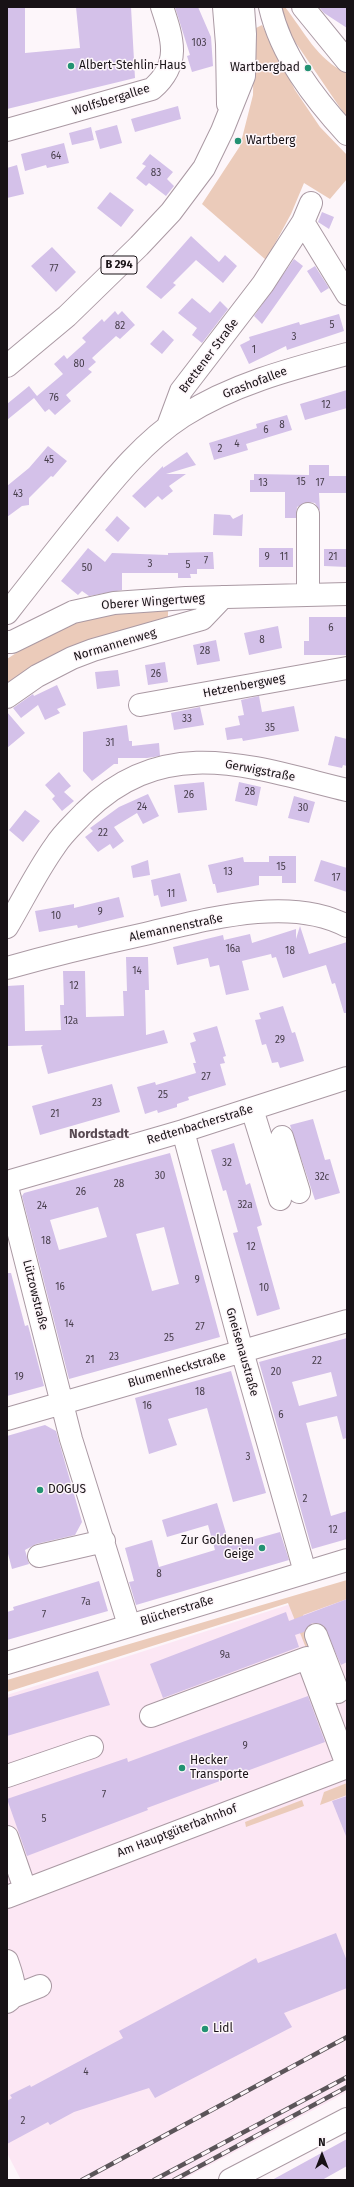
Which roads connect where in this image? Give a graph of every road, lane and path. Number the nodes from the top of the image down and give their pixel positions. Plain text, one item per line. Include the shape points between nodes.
1 (162, 7) edge
2 (224, 7) edge
3 (242, 7) edge
4 (270, 7) edge
5 (303, 7) edge
6 (347, 61) edge
7 (228, 116) junction
8 (7, 130) edge
9 (347, 134) edge
10 (347, 294) edge
11 (347, 354) edge
12 (7, 366) edge
13 (168, 426) junction
14 (308, 514) dead end
15 (308, 594) junction
16 (347, 594) edge
17 (223, 597) junction
18 (7, 612) edge
19 (7, 642) edge
20 (347, 668) edge
21 (7, 697) edge
22 (140, 705) dead end
23 (347, 790) edge
24 (347, 926) edge
25 (7, 927) edge
26 (7, 968) edge
27 (347, 1078) edge
28 (252, 1109) junction
29 (182, 1131) junction
30 (282, 1137) dead end
31 (7, 1182) edge
32 (7, 1187) edge
33 (347, 1321) edge
34 (242, 1351) junction
35 (62, 1403) junction
36 (7, 1419) edge
37 (104, 1541) junction
38 (39, 1556) dead end
39 (347, 1560) edge
40 (305, 1572) junction
41 (129, 1625) junction
42 (316, 1635) dead end
43 (7, 1663) edge
44 (338, 1692) dead end
45 (151, 1716) dead end
46 (92, 1747) dead end
47 (347, 1766) edge
48 (7, 1776) edge
49 (7, 1837) edge
50 (16, 1893) edge
51 (7, 1961) edge
52 (40, 1986) dead end
53 (10, 2000) edge
54 (347, 2119) edge
55 (230, 2180) edge

1 - 8 street, Wolfsbergallee via 172,38 171,62 166,74 152,89
2 - 7 street, B 294
3 - 7 street, B 294 via 245,34 244,76
4 - 9 street via 295,68
5 - 6 street
7 - 12 street, B 294 via 204,168 170,212 67,316
10 - 13 street, Brettener Straße via 307,213 263,284 181,391
11 - 13 street, Grashofallee via 255,381 199,407
13 - 18 street, Brettener Straße via 114,478
14 - 15 street
15 - 16 street, Oberer Wingertweg
15 - 17 street, Oberer Wingertweg
17 - 19 street, Oberer Wingertweg via 94,606 73,612 12,642
17 - 21 street, Normannenweg via 202,619 72,658 36,676
20 - 22 street, Hetzenbergweg
23 - 25 street, Gerwigstraße via 245,766 210,762 166,766 147,772 128,780 99,798 71,827 55,846
24 - 26 street, Alemannenstraße via 305,913 243,914 68,951
27 - 28 street, Redtenbacherstraße
28 - 29 street, Redtenbacherstraße
28 - 30 street via 287,1186
29 - 31 street, Redtenbacherstraße
29 - 34 street, Gneisenaustraße
32 - 35 street, Lützowstraße
33 - 34 street, Blumenheckstraße
34 - 35 street, Blumenheckstraße
34 - 40 street, Gneisenaustraße
35 - 36 street, Blumenheckstraße
35 - 37 street, Lützowstraße
37 - 38 street
37 - 41 street, Lützowstraße
39 - 40 street, Blücherstraße
40 - 41 street, Blücherstraße
41 - 43 street, Blücherstraße
42 - 44 street
45 - 47 street via 307,1658
46 - 48 street
47 - 50 street, Am Hauptgüterbahnhof
49 - 50 street
51 - 53 street via 13,1978
52 - 53 street
54 - 55 street

